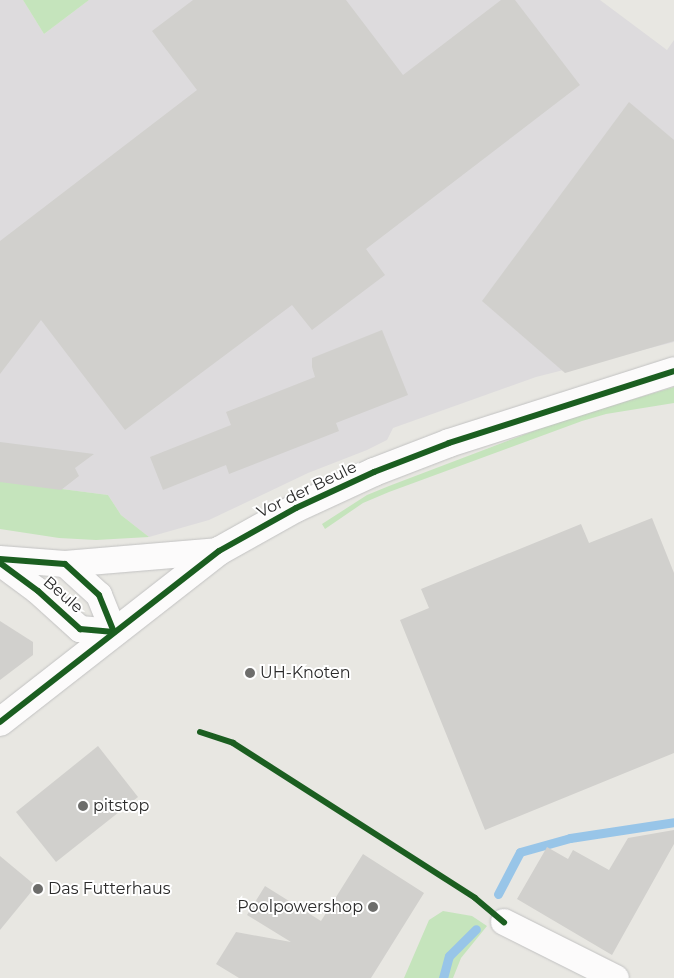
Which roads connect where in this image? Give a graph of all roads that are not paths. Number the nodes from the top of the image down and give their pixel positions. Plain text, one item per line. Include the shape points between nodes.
1 (674, 372) edge
2 (219, 551) junction
3 (0, 561) edge
4 (64, 564) junction
5 (114, 632) junction
6 (0, 722) edge
7 (504, 922) dead end
8 (616, 978) edge

1 - 2 main road, Vor der Beule via 449,443 374,472 296,508
2 - 4 street, Beule
2 - 5 main road, Vor der Beule
3 - 4 street, Beule
3 - 5 street, Beule via 80,629
4 - 5 street, Beule via 99,595
5 - 6 main road, Vor der Beule
7 - 8 street

